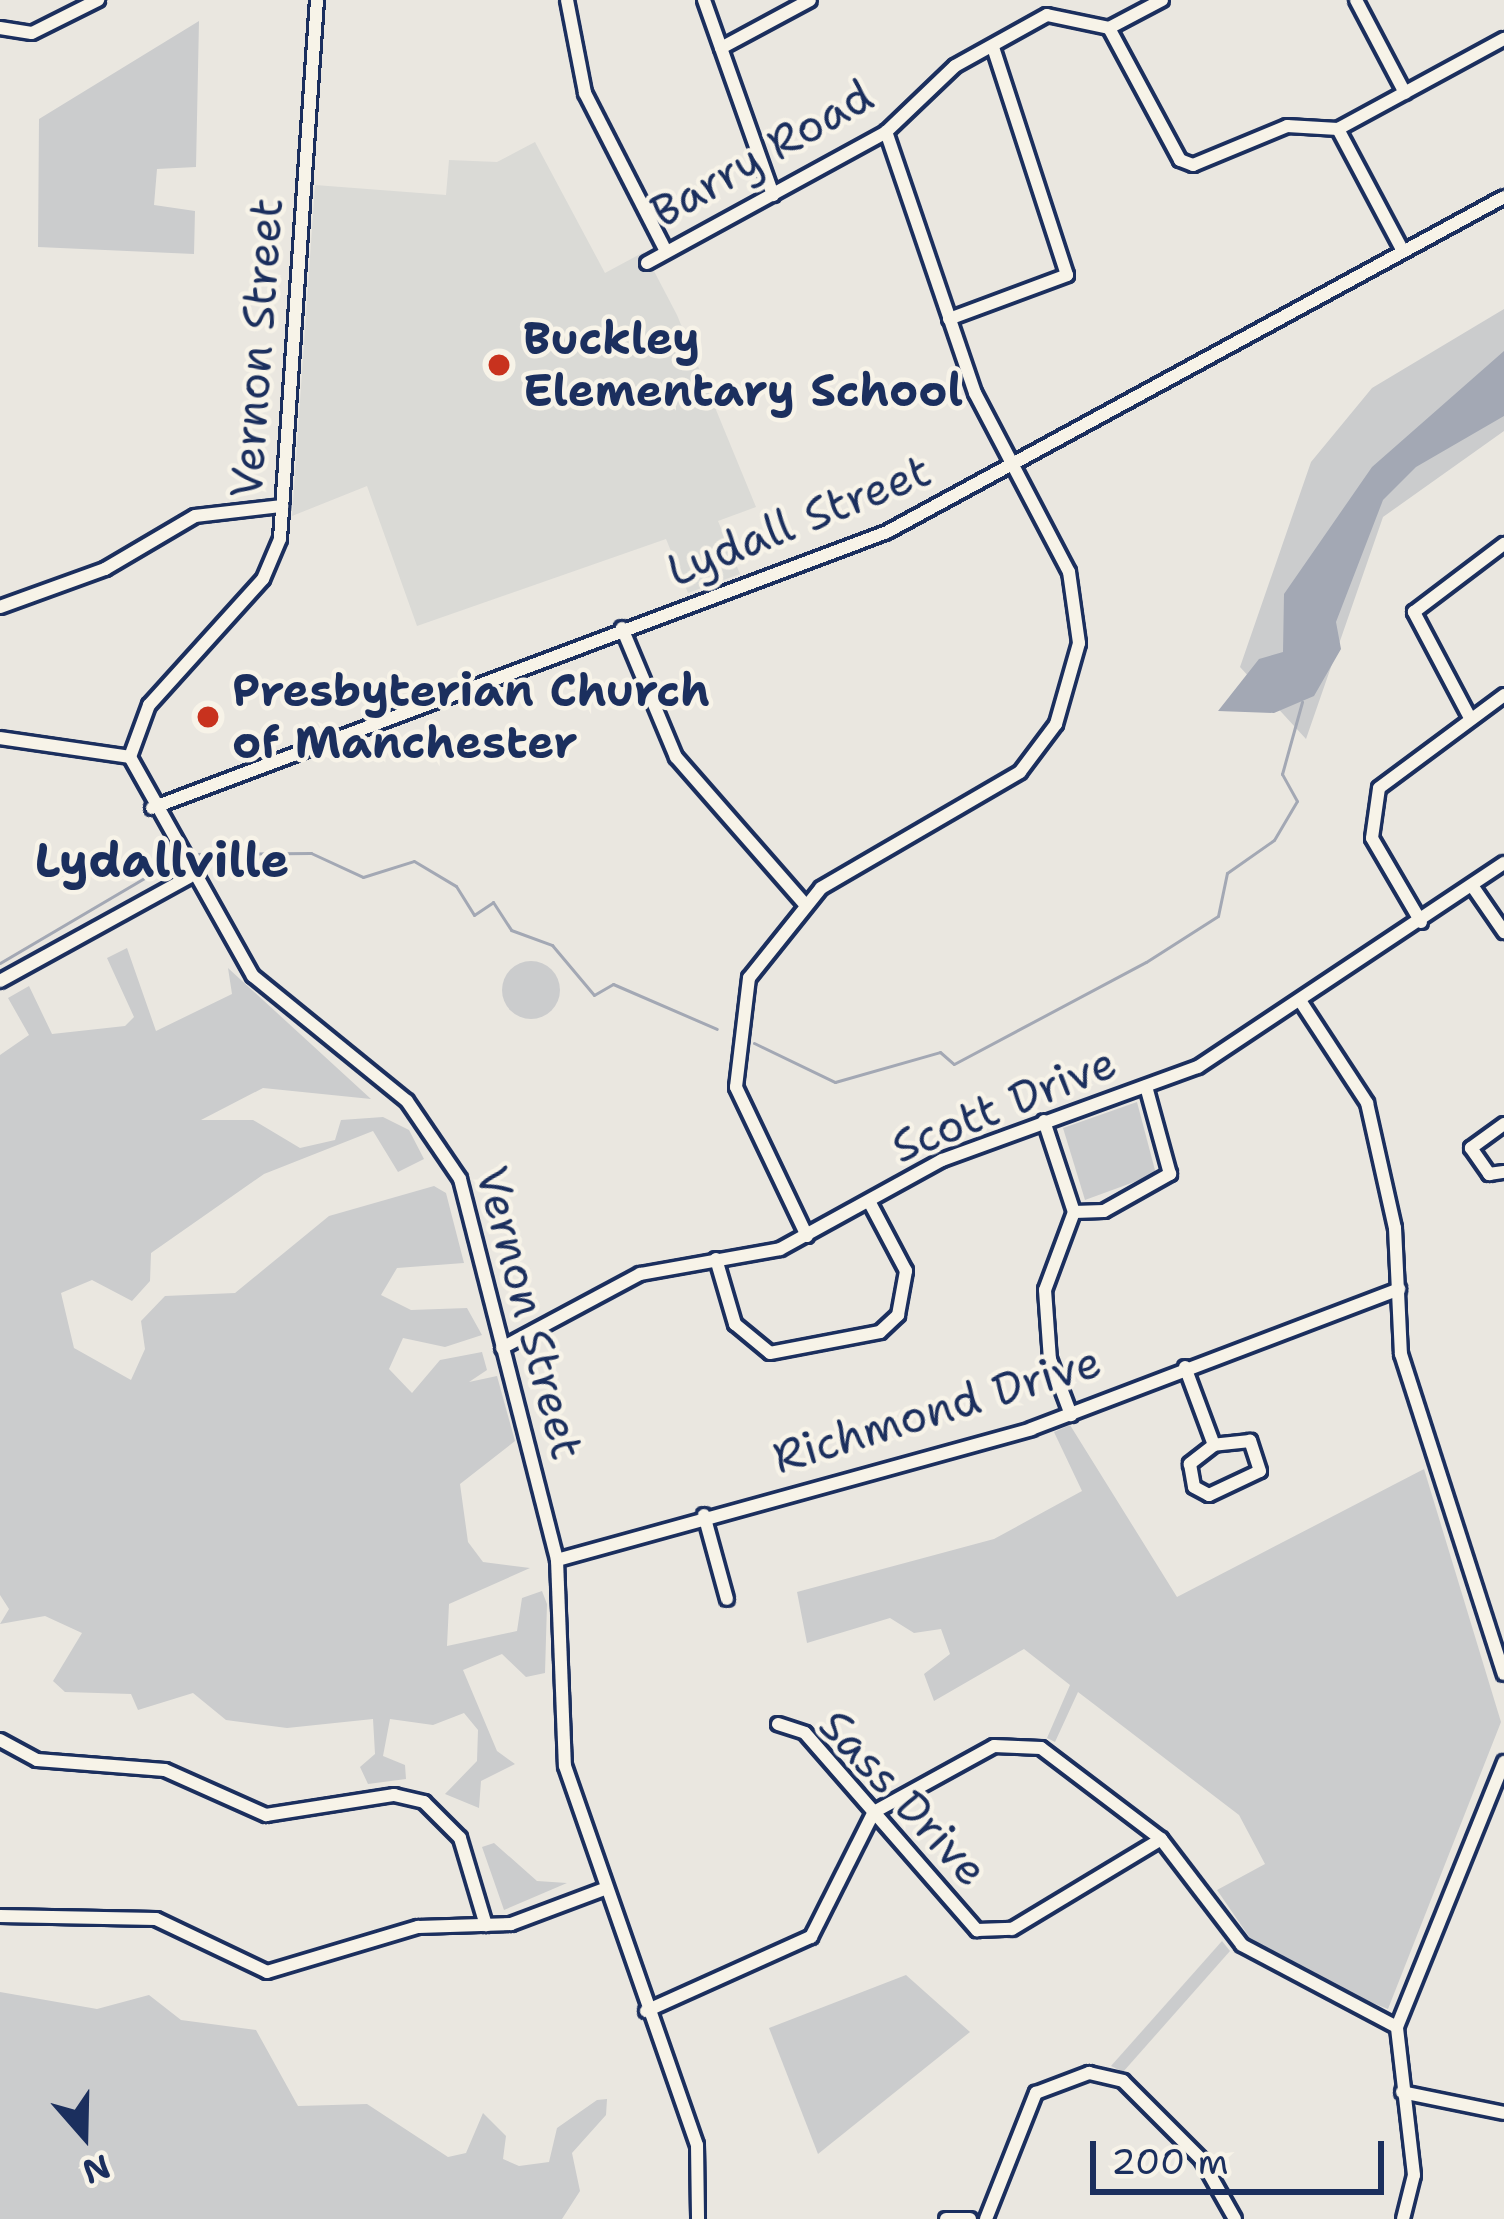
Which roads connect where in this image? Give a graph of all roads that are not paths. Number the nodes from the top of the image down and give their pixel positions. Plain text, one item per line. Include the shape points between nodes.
1 (98, 0) edge
2 (317, 0) edge
3 (567, 0) edge
4 (704, 0) edge
5 (810, 0) edge
6 (1039, 0) edge
7 (1162, 0) edge
8 (1356, 0) edge
9 (1047, 15) junction
10 (0, 28) edge
11 (1109, 28) junction
12 (1504, 39) edge
13 (993, 47) junction
14 (721, 48) junction
15 (1405, 93) junction
16 (1338, 129) junction
17 (886, 132) junction
18 (772, 195) junction
19 (1504, 196) edge
20 (666, 251) junction
21 (1403, 251) junction
22 (646, 263) dead end
23 (949, 320) junction
24 (1015, 465) junction
25 (282, 506) junction
26 (1504, 544) edge
27 (0, 607) edge
28 (622, 628) junction
29 (1504, 695) edge
30 (1469, 716) junction
31 (0, 738) edge
32 (130, 757) junction
33 (152, 808) junction
34 (1504, 862) edge
35 (189, 877) junction
36 (1473, 887) junction
37 (803, 902) junction
38 (1421, 922) junction
39 (1504, 932) edge
40 (0, 981) edge
41 (1301, 1002) junction
42 (1146, 1086) junction
43 (1044, 1121) junction
44 (1504, 1124) edge
45 (1504, 1172) edge
46 (869, 1201) junction
47 (1073, 1212) junction
48 (806, 1237) junction
49 (716, 1259) junction
50 (1399, 1289) junction
51 (502, 1348) junction
52 (1185, 1367) junction
53 (1071, 1415) junction
54 (1214, 1445) junction
55 (704, 1515) junction
56 (557, 1560) junction
57 (728, 1599) dead end
58 (1504, 1675) edge
59 (778, 1724) dead end
60 (0, 1740) edge
61 (1504, 1762) edge
62 (874, 1813) junction
63 (1161, 1839) junction
64 (604, 1889) junction
65 (0, 1916) edge
66 (486, 1925) junction
67 (646, 2011) junction
68 (1397, 2027) junction
69 (1402, 2092) junction
70 (1504, 2114) edge
71 (698, 2219) edge
72 (946, 2219) edge
73 (970, 2219) edge
74 (986, 2219) edge
75 (1235, 2219) edge
76 (1403, 2219) edge

1 - 10 street via 32,33
2 - 25 street, Vernon Street
3 - 20 street via 584,93
4 - 14 street
5 - 14 street
6 - 9 street
7 - 11 street
8 - 15 street
9 - 11 street
9 - 13 street, Barry Road
11 - 16 street via 1180,160 1209,163 1287,126
12 - 15 street
13 - 17 street, Barry Road via 938,79
13 - 23 street via 1066,275
14 - 18 street
15 - 16 street
16 - 21 street
17 - 18 street, Barry Road
17 - 23 street
18 - 20 street, Barry Road
19 - 21 street, Lydall Street
20 - 22 street, Barry Road
21 - 24 street, Lydall Street
23 - 24 street
24 - 28 street, Lydall Street via 854,546
24 - 37 street via 1076,604 1078,652 1056,724 1000,790
25 - 27 street via 196,516 105,569
25 - 32 street, Vernon Street via 263,579 148,705
26 - 30 street via 1414,612
28 - 33 street, Lydall Street
28 - 37 street via 676,757
29 - 30 street
30 - 38 street via 1395,766 1370,814 1379,860
31 - 32 street
32 - 33 street, Vernon Street
33 - 35 street, Vernon Street
34 - 36 street, Scott Drive
35 - 40 street
35 - 51 street, Vernon Street via 272,998 407,1100 445,1146
36 - 38 street, Scott Drive
36 - 39 street
37 - 48 street via 749,978 734,1051 742,1115
38 - 41 street, Scott Drive
41 - 42 street, Scott Drive
41 - 50 street via 1367,1103
42 - 43 street, Scott Drive
42 - 47 street via 1170,1174 1104,1211
43 - 46 street, Scott Drive
43 - 47 street
44 - 45 street via 1471,1148 1489,1174
46 - 48 street, Scott Drive
46 - 49 street via 906,1271 898,1315 880,1332 770,1353 735,1324
47 - 53 street via 1045,1290 1044,1328
48 - 49 street, Scott Drive
49 - 51 street, Scott Drive via 640,1274
50 - 52 street, Richmond Drive
50 - 58 street via 1401,1354
51 - 56 street, Vernon Street
52 - 53 street, Richmond Drive
52 - 54 street
53 - 55 street, Richmond Drive
54 - 54 street via 1190,1464 1199,1492 1260,1472 1250,1441
55 - 56 street, Richmond Drive
55 - 57 street
56 - 64 street, Vernon Street via 565,1766
59 - 62 street, Sass Drive via 805,1733
60 - 66 street via 37,1760 165,1769 266,1815 394,1795 424,1802 460,1838
61 - 68 street
62 - 63 street via 994,1746 1041,1748
62 - 63 street, Sass Drive via 977,1930 1012,1929
62 - 67 street via 811,1937
63 - 68 street via 1242,1945
64 - 66 street
64 - 67 street, Vernon Street
65 - 66 street via 156,1918 267,1972 418,1927
67 - 71 street, Vernon Street via 697,2145
68 - 69 street
69 - 70 street
69 - 76 street via 1414,2174
72 - 73 street
74 - 75 street via 1036,2093 1089,2073 1123,2080 1201,2159

